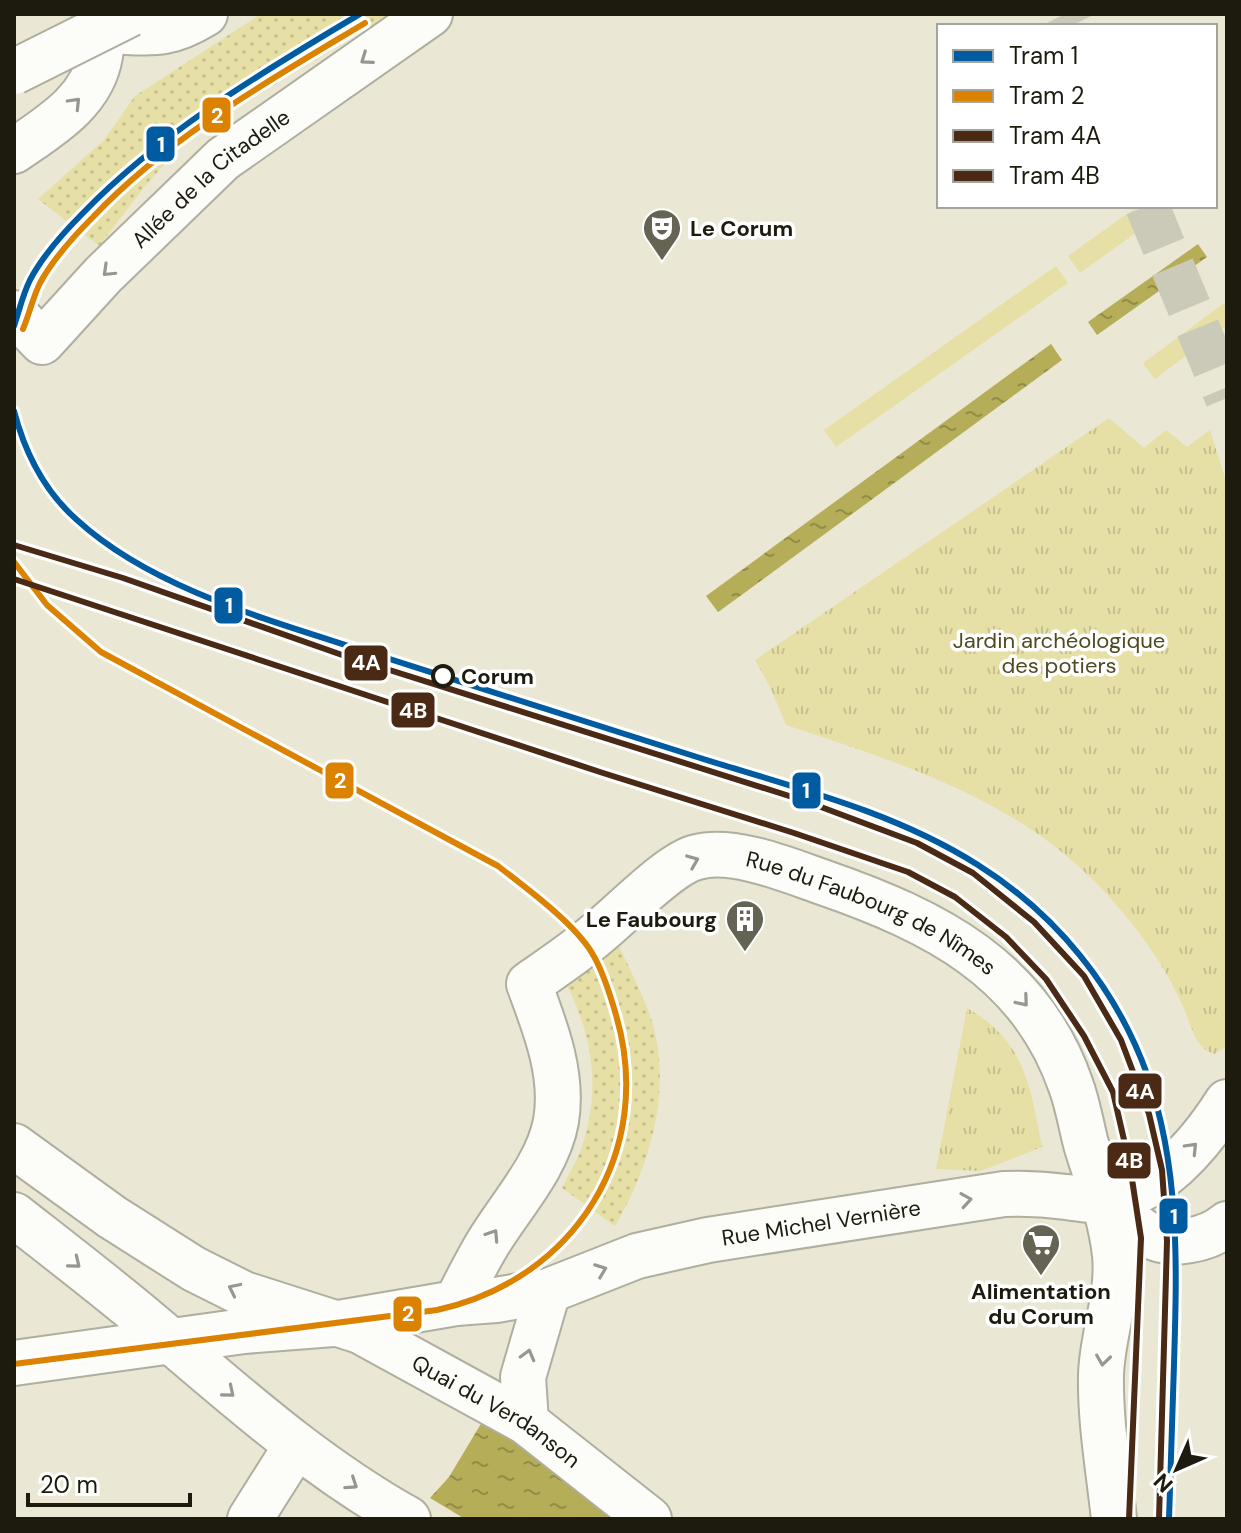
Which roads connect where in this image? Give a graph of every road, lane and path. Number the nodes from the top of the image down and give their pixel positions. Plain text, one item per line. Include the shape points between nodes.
1 (205, 14) edge
2 (430, 14) edge
3 (110, 20) edge
4 (14, 72) edge
5 (14, 151) edge
6 (28, 328) edge
7 (1227, 1102) edge
8 (14, 1146) edge
9 (1103, 1201) junction
10 (14, 1215) edge
11 (1227, 1224) edge
12 (548, 1291) junction
13 (456, 1303) junction
14 (333, 1324) junction
15 (170, 1340) junction
16 (14, 1363) edge
17 (526, 1422) junction
18 (296, 1446) junction
19 (250, 1519) edge
20 (408, 1519) edge
21 (649, 1519) edge
22 (1114, 1519) edge

1 - 3 street via 155,35
2 -> 6 street, Allée de la Citadelle via 223,159 103,275
3 - 4 street, bridge
5 -> 3 street via 61,118 85,93 98,69
9 -> 7 street via 1143,1189 1172,1169
14 -> 8 street, Quai du Verdanson via 244,1294 194,1269
9 - 11 street via 1151,1237 1203,1237
12 -> 9 street, Rue Michel Vernière via 637,1256 708,1240 1004,1194
13 -> 9 street, Rue du Faubourg de Nîmes via 531,1177 555,1122 552,1051 529,984 694,857 734,856 860,895 957,941 1003,978 1055,1050 1072,1088
9 -> 22 street, Rue du Faubourg de Nîmes via 1115,1254 1116,1284 1101,1373
10 -> 15 street
12 - 13 street, Rue Michel Vernière
17 -> 12 street via 523,1377
13 - 14 street, Rue Michel Vernière
14 - 15 street, Quai du Verdanson
14 - 17 street, Quai du Verdanson via 390,1346
15 - 16 street, Quai du Verdanson
15 -> 18 street
17 - 21 street, Quai du Verdanson
18 - 19 street
18 -> 20 street

